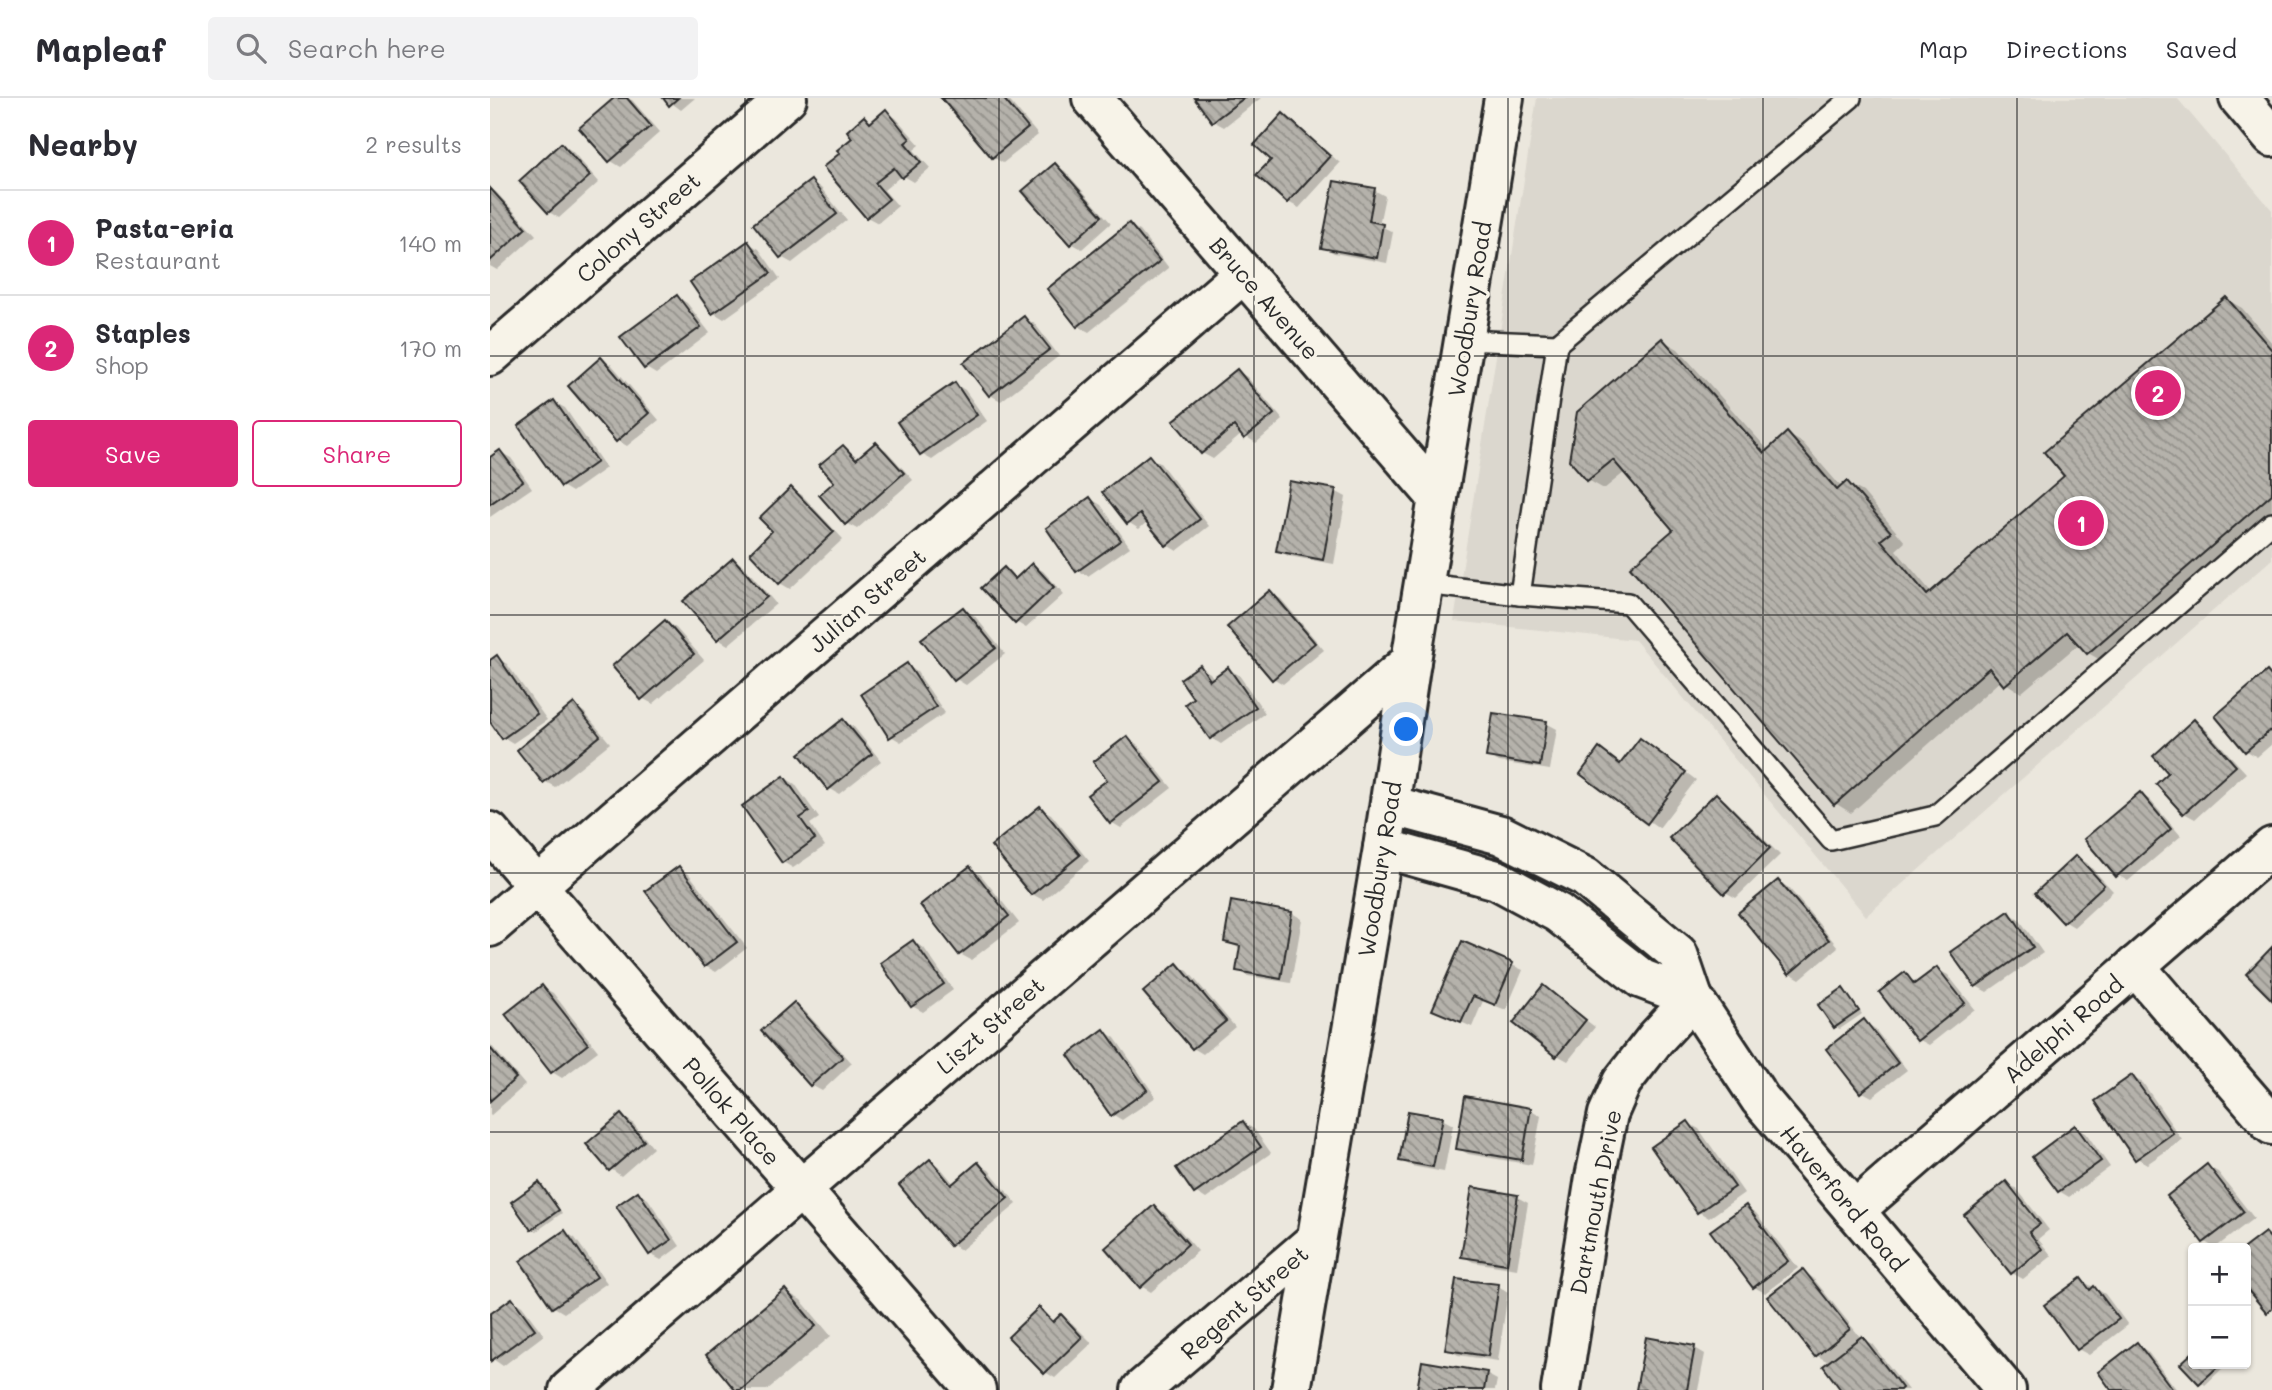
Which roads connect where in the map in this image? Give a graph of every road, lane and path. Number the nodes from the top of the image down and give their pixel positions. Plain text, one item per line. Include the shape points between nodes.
1 (787, 98) edge
2 (1092, 98) edge
3 (1504, 98) edge
4 (1851, 98) edge
5 (2239, 98) edge
6 (2272, 137) edge
7 (1244, 274) junction
8 (1464, 341) junction
9 (1556, 344) junction
10 (490, 356) edge
11 (1438, 498) junction
12 (2272, 523) edge
13 (1424, 584) junction
14 (1520, 595) junction
15 (1411, 661) junction
16 (1390, 805) junction
17 (490, 832) edge
18 (2272, 846) edge
19 (1383, 848) junction
20 (1585, 877) junction
21 (537, 886) junction
22 (1558, 913) junction
23 (490, 927) edge
24 (2135, 966) junction
25 (1693, 998) junction
26 (2272, 1125) edge
27 (800, 1190) junction
28 (1854, 1211) junction
29 (1316, 1240) junction
30 (569, 1390) edge
31 (976, 1390) edge
32 (1141, 1390) edge
33 (1291, 1390) edge
34 (1562, 1390) edge
35 (2006, 1390) edge

1 - 10 street, Colony Street
2 - 7 street, Bruce Avenue
3 - 8 street, Woodbury Road
4 - 9 lane
5 - 6 street
7 - 11 street, Bruce Avenue
7 - 21 street, Julian Street
8 - 9 lane
8 - 11 street, Woodbury Road
9 - 14 lane
11 - 13 street, Woodbury Road
12 - 14 lane via 1935,816 1830,840 1628,603
13 - 14 lane
13 - 15 street, Woodbury Road
15 - 16 street, Woodbury Road
15 - 27 street, Liszt Street
16 - 19 street, Woodbury Road
16 - 20 street, Haverford Road via 1501,835
17 - 21 street, Pollok Place
18 - 24 street, Adelphi Road
19 - 22 street via 1497,880
19 - 29 street, Woodbury Road
20 - 22 lane
20 - 25 street, Haverford Road via 1678,954
21 - 23 street, Julian Street
21 - 27 street, Pollok Place
22 - 25 street via 1642,979
24 - 26 street
24 - 28 street, Adelphi Road
25 - 28 street, Haverford Road via 1760,1099
25 - 34 street, Dartmouth Drive via 1622,1082 1608,1114
27 - 30 street, Liszt Street
27 - 31 street, Pollok Place
28 - 35 street, Haverford Road
29 - 32 street, Regent Street
29 - 33 street, Woodbury Road

